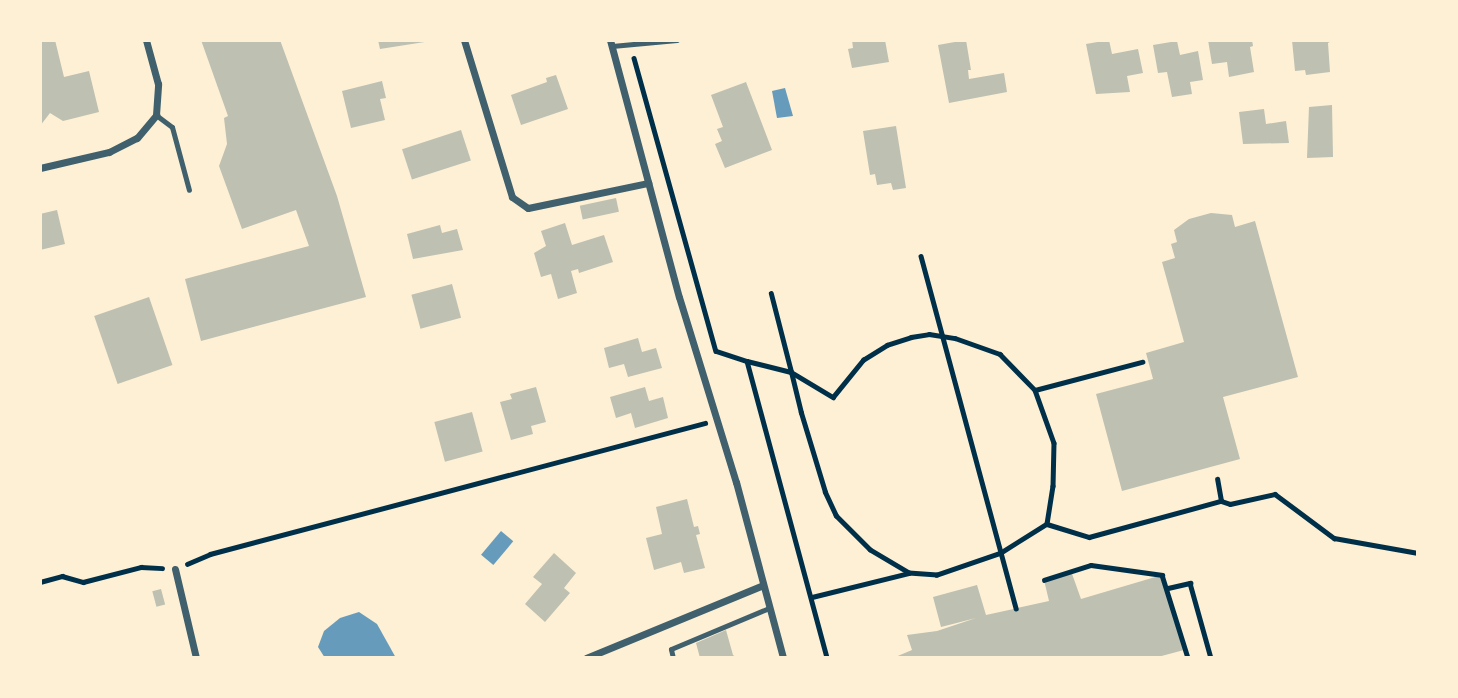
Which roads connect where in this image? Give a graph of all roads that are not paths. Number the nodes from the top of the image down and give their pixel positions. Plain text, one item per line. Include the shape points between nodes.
1 (146, 40) edge
2 (464, 40) edge
3 (677, 40) edge
4 (611, 43) edge
5 (156, 115) junction
6 (40, 168) edge
7 (648, 183) junction
8 (189, 190) dead end
9 (175, 569) road end
10 (763, 585) junction
11 (769, 608) junction
12 (196, 658) edge
13 (586, 658) edge
14 (673, 658) edge
15 (783, 658) edge

1 - 5 street via 158,84
2 - 7 street via 512,197 528,208
3 - 4 lane
4 - 7 street
5 - 6 street via 136,138 108,152
5 - 8 lane via 172,127
7 - 10 street
9 - 12 street
10 - 11 street
10 - 13 street
11 - 14 lane via 671,649
11 - 15 street

